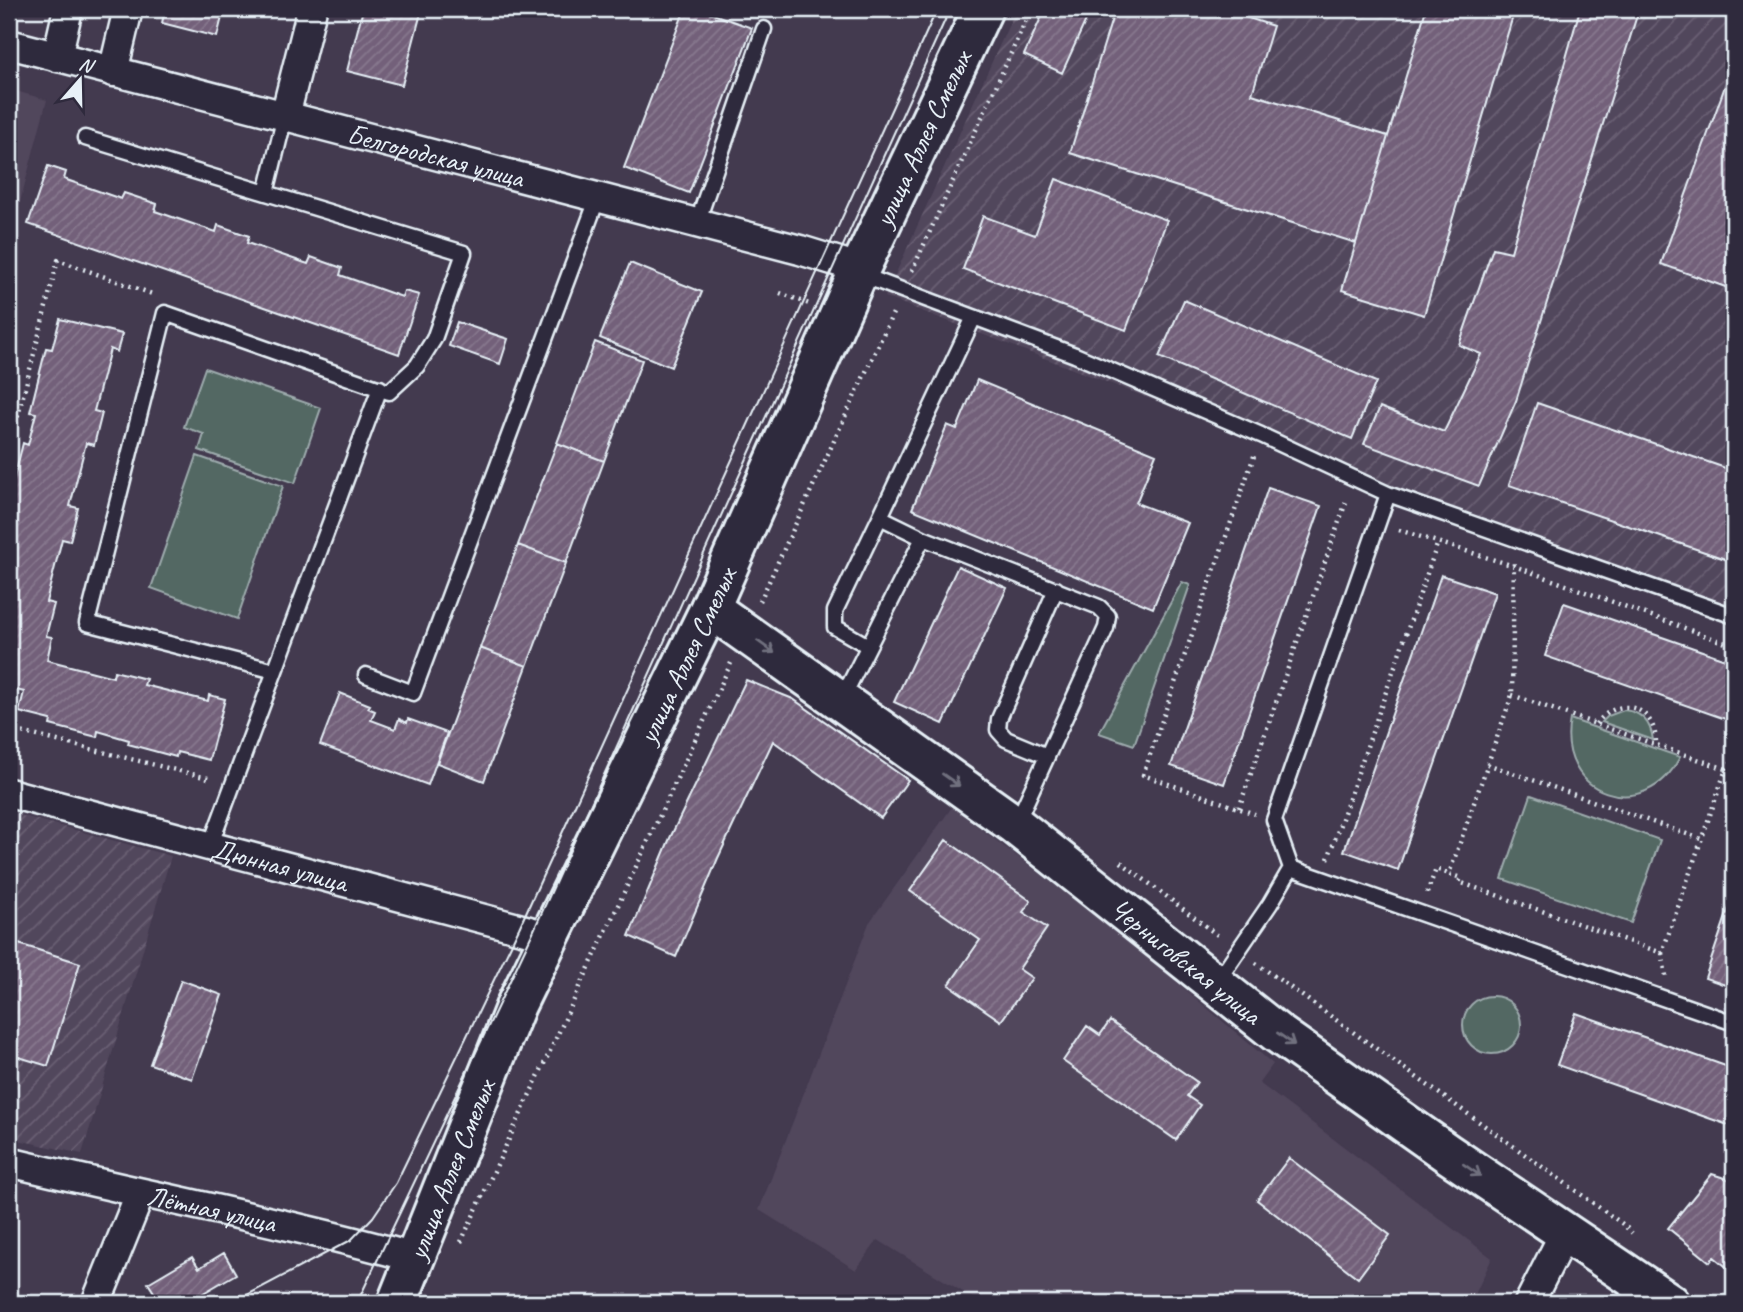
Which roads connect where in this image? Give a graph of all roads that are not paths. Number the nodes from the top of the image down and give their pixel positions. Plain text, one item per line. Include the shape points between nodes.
1 (68, 9) edge
2 (128, 9) edge
3 (312, 9) edge
4 (983, 9) edge
5 (764, 29) dead end
6 (9, 44) edge
7 (57, 57) junction
8 (113, 72) junction
9 (285, 116) junction
10 (85, 138) dead end
11 (266, 193) junction
12 (598, 197) junction
13 (697, 223) junction
14 (858, 273) junction
15 (974, 317) junction
16 (380, 388) junction
17 (1388, 494) junction
18 (880, 517) junction
19 (923, 538) junction
20 (1056, 589) junction
21 (710, 608) junction
22 (1734, 616) edge
23 (869, 646) junction
24 (275, 671) junction
25 (366, 675) dead end
26 (840, 702) junction
27 (1047, 756) junction
28 (9, 793) edge
29 (1015, 825) junction
30 (210, 846) junction
31 (1291, 868) junction
32 (550, 939) junction
33 (1215, 984) junction
34 (1734, 1023) edge
35 (9, 1162) edge
36 (140, 1194) junction
37 (1564, 1232) junction
38 (415, 1258) junction
39 (96, 1303) edge
40 (397, 1303) edge
41 (1530, 1303) edge
42 (1670, 1303) edge

1 - 7 street
2 - 8 street
3 - 9 street
4 - 14 main road, улица Аллея Смелых
5 - 13 lane
6 - 7 street, Белгородская улица
7 - 8 street, Белгородская улица
8 - 9 street, Белгородская улица
9 - 11 lane
9 - 12 street, Белгородская улица
10 - 11 lane
11 - 16 lane via 464,253 434,340 417,366 389,391
12 - 13 street, Белгородская улица
12 - 25 lane via 413,693
13 - 14 street, Белгородская улица via 838,261
14 - 15 lane
14 - 21 main road, улица Аллея Смелых
15 - 17 lane via 1075,355
15 - 18 lane
16 - 24 lane
16 - 24 lane via 166,313 88,623
17 - 22 lane
17 - 31 lane via 1274,820
18 - 19 lane
18 - 23 lane via 835,611 835,627
19 - 20 lane
19 - 23 lane
20 - 27 lane via 998,730 1006,739
20 - 27 lane via 1099,607 1108,617
21 -> 26 main road, Черниговская улица
21 - 32 main road, улица Аллея Смелых
23 - 26 lane
24 - 30 lane
26 -> 29 main road, Черниговская улица
27 - 29 lane
28 - 30 street, Дюнная улица
29 - 33 main road, Черниговская улица
30 - 32 street, Дюнная улица
31 - 33 lane
31 - 34 lane
32 - 38 main road, улица Аллея Смелых via 516,1005
33 -> 37 main road, Черниговская улица via 1277,1033
35 - 36 street, Лётная улица
36 - 38 street, Лётная улица
36 - 39 street
37 - 41 street
37 - 42 main road, Черниговская улица
38 - 40 main road, улица Аллея Смелых

